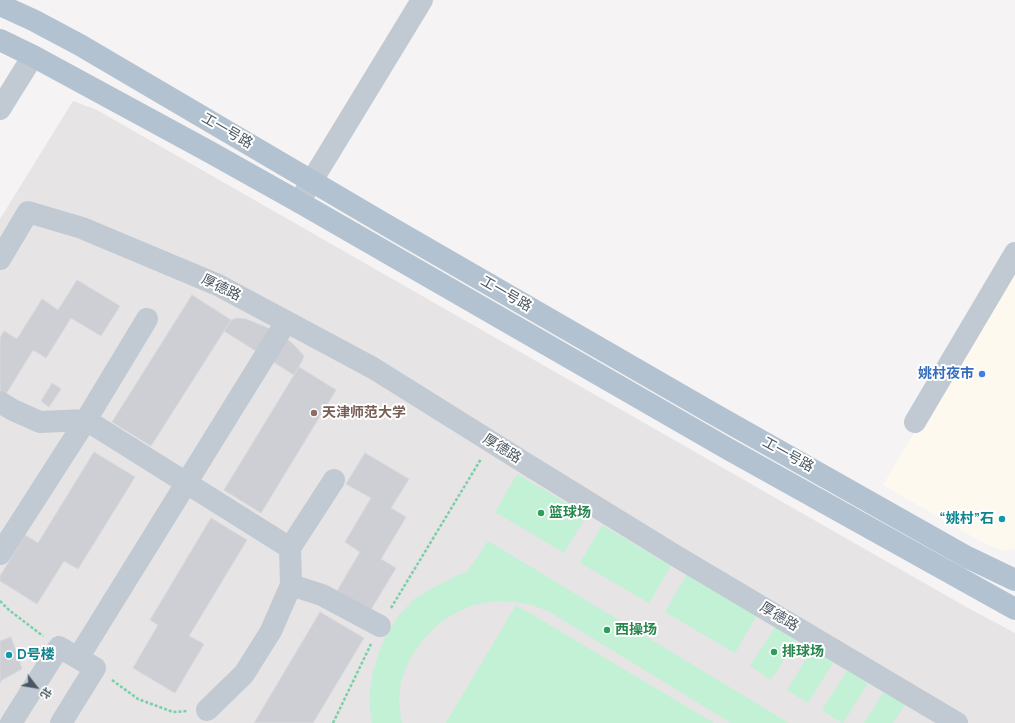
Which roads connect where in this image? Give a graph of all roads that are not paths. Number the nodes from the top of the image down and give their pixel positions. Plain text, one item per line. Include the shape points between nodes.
1 (422, 0) edge
2 (0, 5) edge
3 (0, 40) edge
4 (33, 56) junction
5 (0, 109) edge
6 (312, 181) junction
7 (299, 202) junction
8 (1015, 253) edge
9 (0, 259) edge
10 (147, 319) dead end
11 (286, 322) junction
12 (0, 402) edge
13 (86, 420) junction
14 (915, 422) dead end
15 (334, 480) dead end
16 (187, 483) junction
17 (290, 548) junction
18 (0, 554) edge
19 (1015, 580) edge
20 (291, 585) junction
21 (1015, 608) edge
22 (380, 626) road end
23 (86, 663) junction
24 (207, 710) road end
25 (11, 723) edge
26 (61, 723) edge
27 (957, 723) edge

1 - 6 street
2 - 6 main road, 工一号路 via 80,45
3 - 4 main road, 工一号路
4 - 5 street
4 - 7 main road, 工一号路
6 - 7 street
6 - 19 main road, 工一号路 via 897,518
7 - 21 main road, 工一号路 via 728,449
8 - 14 street
9 - 11 street, 厚德路 via 28,212 82,228 218,285
10 - 13 street
11 - 16 street
11 - 27 street, 厚德路 via 373,368 676,556
12 - 13 street via 40,422
13 - 16 street
13 - 18 street
15 - 17 street
16 - 17 street
16 - 23 street
17 - 20 street
20 - 22 street via 322,594
20 - 24 street via 271,631 244,674
23 - 25 street via 59,647
23 - 26 street

